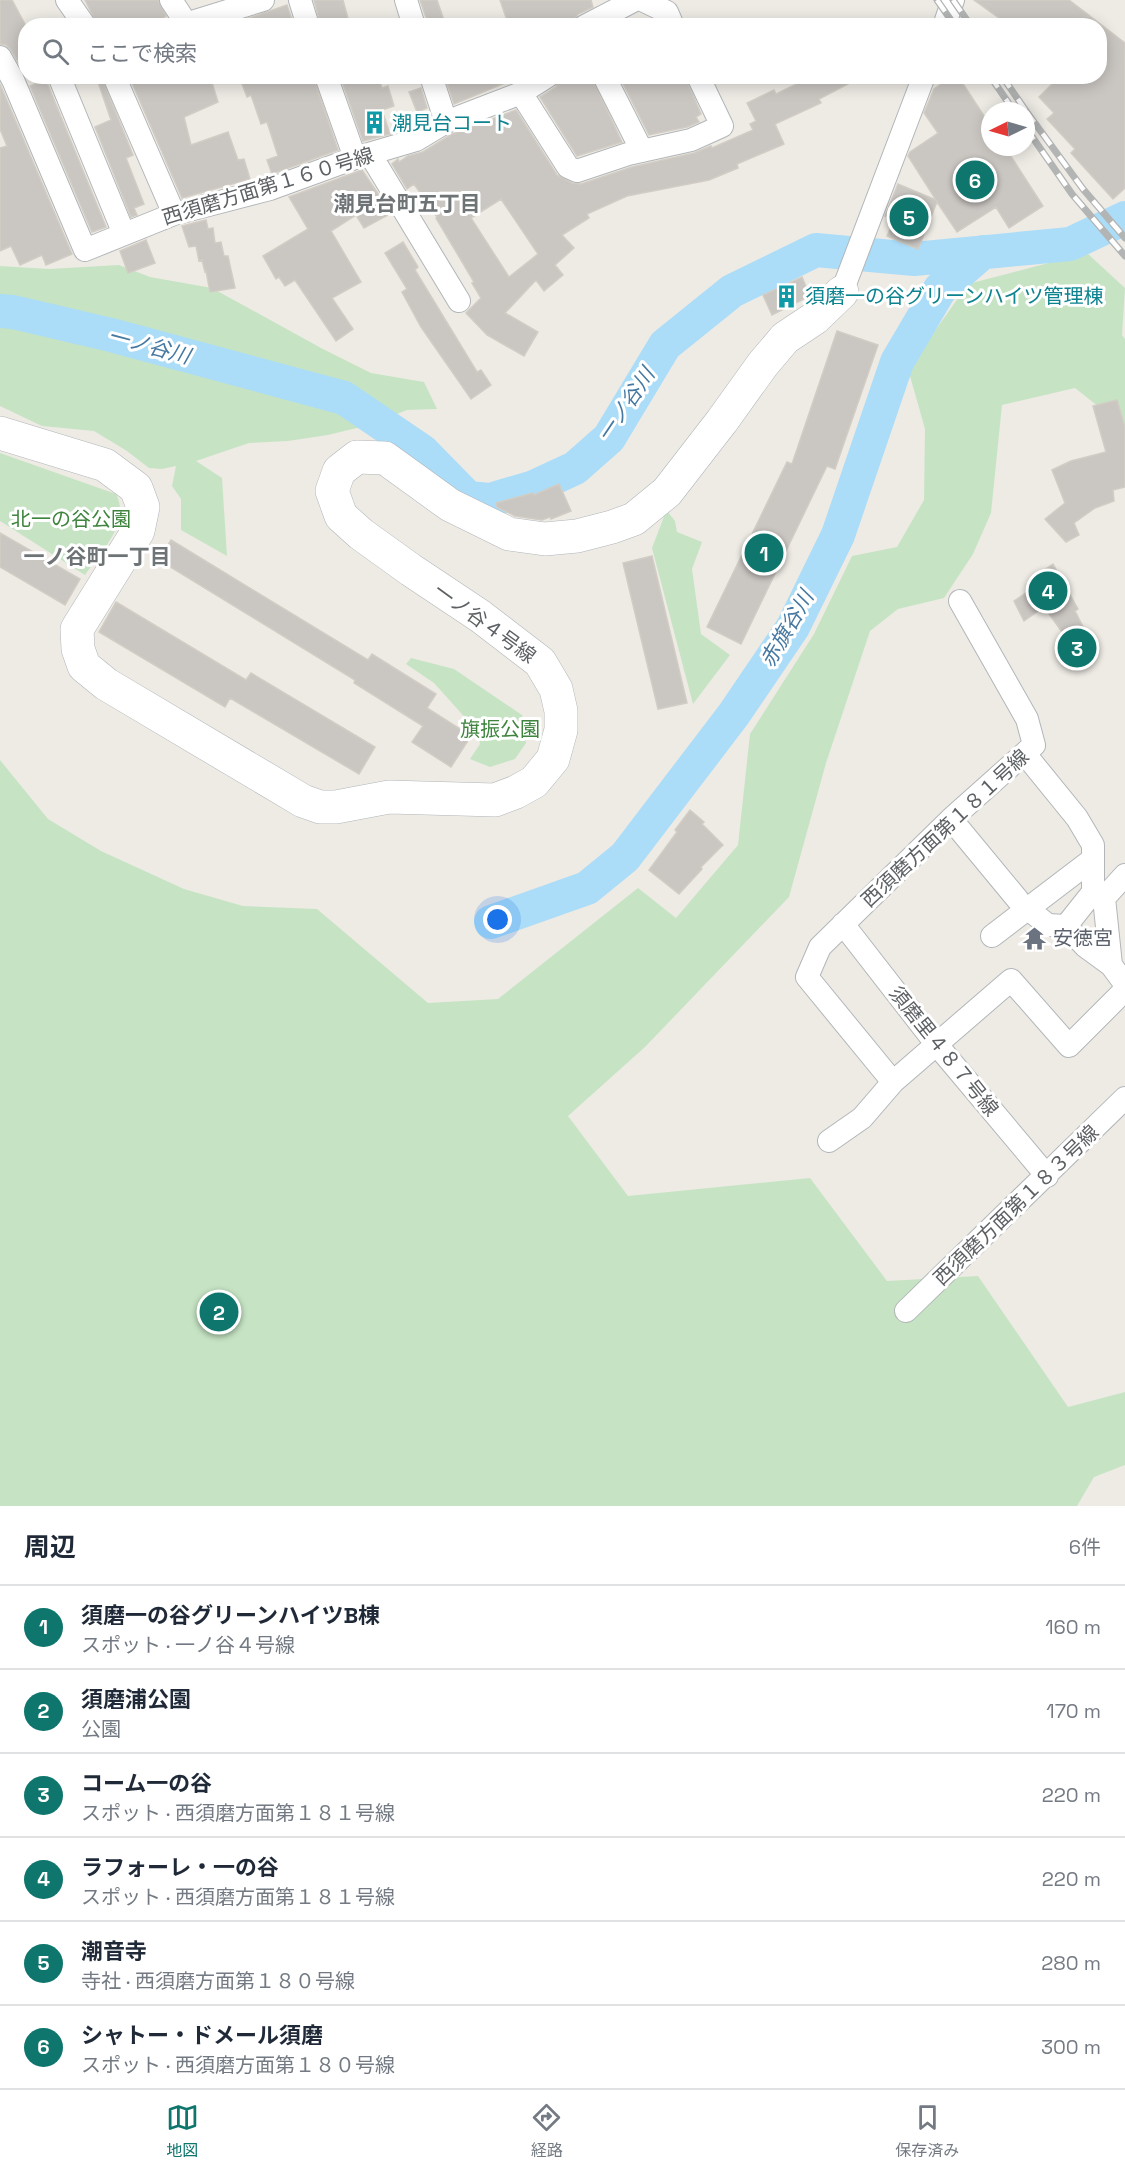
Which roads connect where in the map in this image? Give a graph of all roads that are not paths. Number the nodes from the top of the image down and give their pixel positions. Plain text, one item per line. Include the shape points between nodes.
1 (67, 0) edge
2 (171, 0) edge
3 (263, 0) edge
4 (300, 0) edge
5 (406, 0) edge
6 (953, 0) edge
7 (646, 1) edge
8 (610, 13) edge
9 (79, 18) edge
10 (179, 18) edge
11 (202, 18) edge
12 (306, 18) edge
13 (412, 18) edge
14 (670, 18) edge
15 (947, 18) edge
16 (0, 57) edge
17 (13, 80) edge
18 (62, 84) edge
19 (117, 84) edge
20 (330, 84) edge
21 (434, 84) edge
22 (535, 84) edge
23 (608, 84) edge
24 (702, 84) edge
25 (921, 84) edge
26 (521, 93) junction
27 (446, 122) junction
28 (642, 151) junction
29 (363, 156) junction
30 (174, 214) junction
31 (124, 234) junction
32 (842, 292) joint
33 (459, 301) dead end
34 (0, 433) edge
35 (960, 601) dead end
36 (1025, 754) junction
37 (951, 819) junction
38 (1094, 859) junction
39 (1125, 875) edge
40 (1099, 895) junction
41 (1023, 904) junction
42 (843, 924) junction
43 (1066, 926) junction
44 (992, 936) dead end
45 (1111, 965) junction
46 (1125, 984) edge
47 (1125, 990) edge
48 (937, 1045) junction
49 (894, 1082) junction
50 (1125, 1098) edge
51 (829, 1141) dead end
52 (1047, 1176) junction
53 (906, 1311) dead end

1 - 9 street
2 - 10 street
3 - 11 street
4 - 12 street
5 - 13 street
6 - 15 street
7 - 8 street
7 - 14 street via 667,12
16 - 17 street
17 - 31 street, 西須磨方面第１６０号線 via 85,250
18 - 31 street
19 - 30 street
20 - 29 street
21 - 27 street
22 - 26 street, 西須磨方面第１６０号線
23 - 28 street
24 - 28 street via 722,126 691,140
25 - 32 street
26 - 27 street, 西須磨方面第１６０号線
26 - 28 street via 568,167 577,171
27 - 29 street, 西須磨方面第１６０号線 via 416,140
29 - 30 street, 西須磨方面第１６０号線 via 270,189
29 - 33 street
30 - 31 street, 西須磨方面第１６０号線
32 - 34 street, 一ノ谷４号線 via 815,318 785,338 667,492 634,519 612,527 545,539 509,534 450,505 385,458 357,457 339,471 332,491 341,516 522,647 540,662 556,689 561,730 553,759 534,782 495,800 389,797 320,807 303,801 106,684 84,666 77,629 138,531 143,507 136,488 105,465
35 - 36 street, 西須磨方面第１８１号線 via 1027,719 1034,745
36 - 37 street, 西須磨方面第１８１号線
36 - 38 street via 1077,818 1094,845
37 - 41 street
37 - 42 street, 西須磨方面第１８１号線
38 - 40 street
38 - 41 street
39 - 40 street
40 - 43 street
40 - 45 street
41 - 43 street via 1048,925
41 - 44 street
42 - 48 street, 須磨里４８７号線
42 - 49 street, 西須磨方面第１８１号線 via 820,947 807,977
43 - 45 street
45 - 46 street
47 - 48 street via 1069,1046 1011,980
48 - 49 street
48 - 52 street, 須磨里４８７号線
49 - 51 street via 862,1118
50 - 52 street, 西須磨方面第１８３号線
52 - 53 street, 西須磨方面第１８３号線

